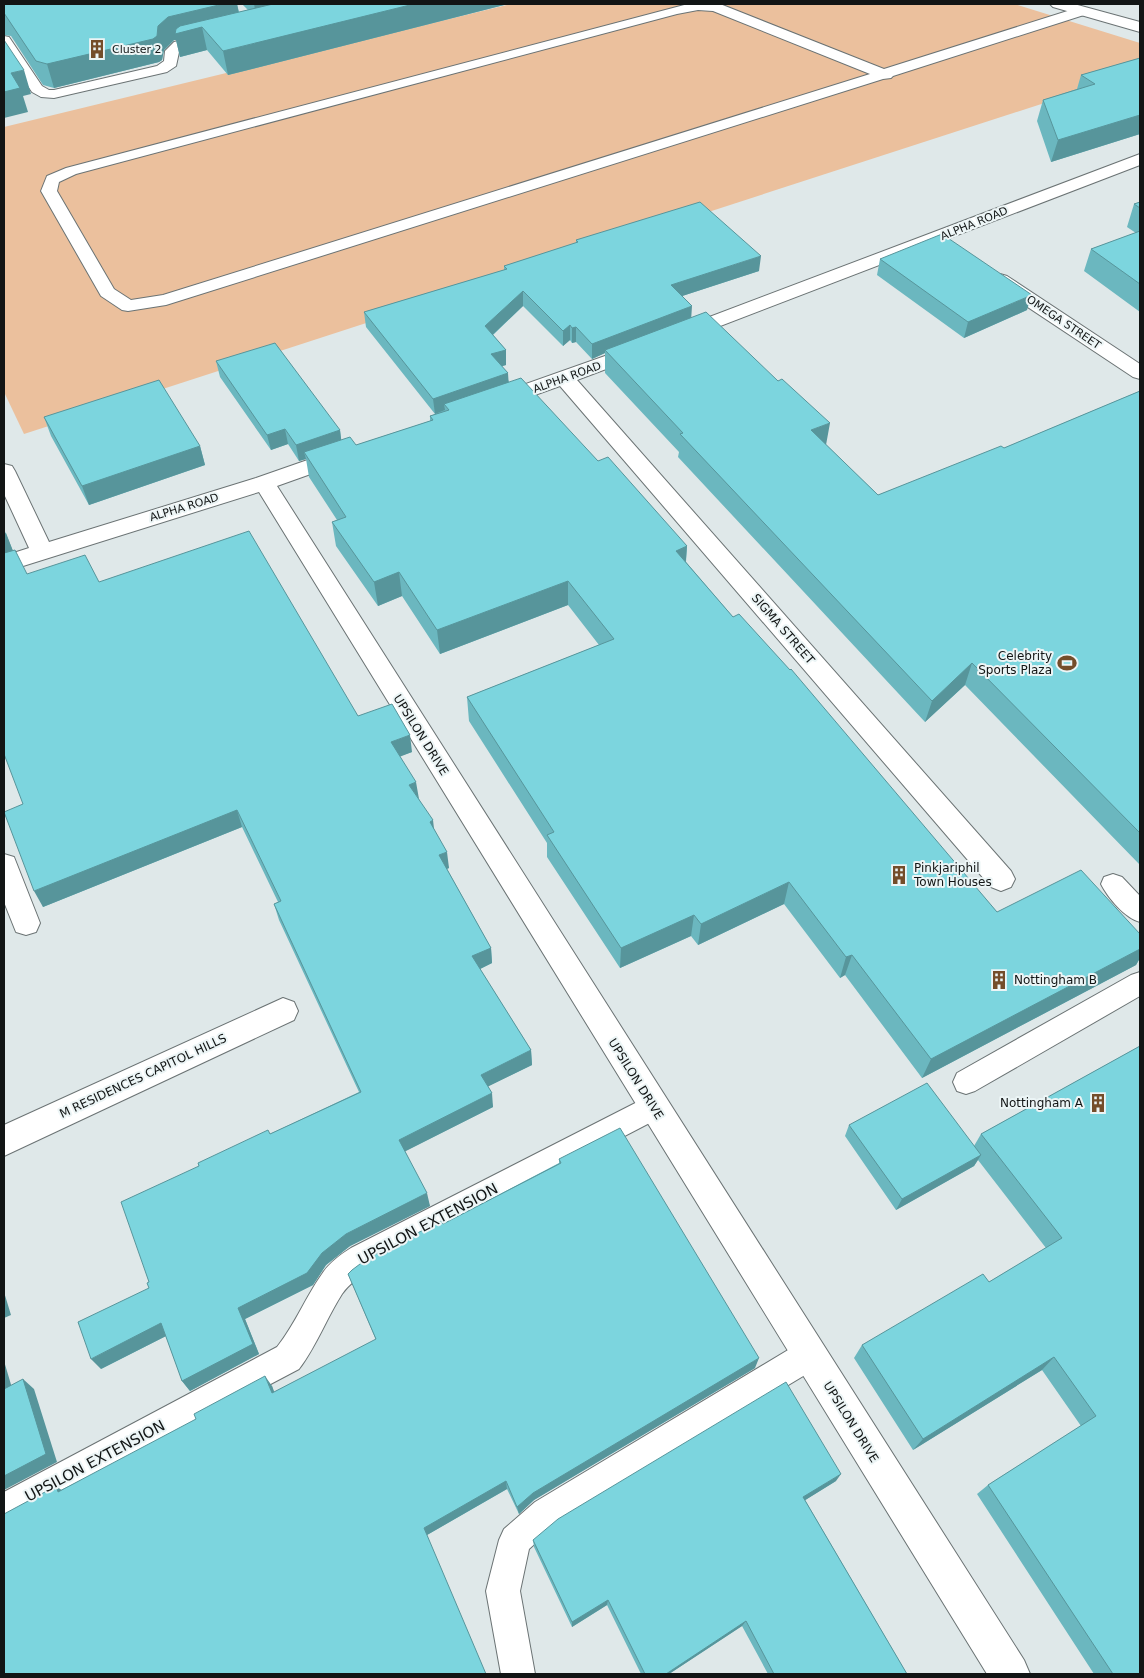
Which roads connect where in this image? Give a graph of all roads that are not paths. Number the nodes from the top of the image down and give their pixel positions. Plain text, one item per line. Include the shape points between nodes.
1 (1058, 4) edge
2 (1082, 11) junction
3 (1140, 27) edge
4 (225, 34) edge
5 (4, 40) edge
6 (886, 75) junction
7 (1140, 159) edge
8 (937, 238) junction
9 (955, 250) edge
10 (988, 272) edge
11 (1140, 373) edge
12 (564, 378) junction
13 (480, 408) edge
14 (358, 450) edge
15 (4, 471) edge
16 (264, 483) junction
17 (42, 551) junction
18 (4, 564) edge
19 (4, 865) edge
20 (1001, 879) dead end
21 (1113, 884) dead end
22 (1140, 912) edge
23 (26, 923) dead end
24 (1140, 983) edge
25 (283, 1011) dead end
26 (966, 1082) dead end
27 (653, 1106) junction
28 (4, 1141) edge
29 (809, 1355) junction
30 (4, 1509) edge
31 (518, 1674) edge
32 (1010, 1674) edge

1 - 2 street
2 - 3 street
2 - 6 lane
4 - 5 lane via 179,45 172,51 171,63 162,69 54,94 37,89
6 - 6 lane via 444,210 166,300 128,306 107,292 49,191 52,179 70,171 698,6 715,7
7 - 8 street, ALPHA ROAD
8 - 9 street
8 - 12 street, ALPHA ROAD
10 - 11 street, OMEGA STREET
12 - 13 street, ALPHA ROAD
12 - 20 street, SIGMA STREET
14 - 16 street, ALPHA ROAD
15 - 17 street
16 - 17 street, ALPHA ROAD
16 - 27 street, UPSILON DRIVE
17 - 18 street, ALPHA ROAD
19 - 23 street
21 - 22 lane
24 - 26 lane
25 - 28 street, M RESIDENCES CAPITOL HILLS
27 - 29 street, UPSILON DRIVE
27 - 30 lane, UPSILON EXTENSION via 361,1258 332,1284 302,1340 288,1358
29 - 31 lane via 546,1513 515,1540 503,1591
29 - 32 street, UPSILON DRIVE

